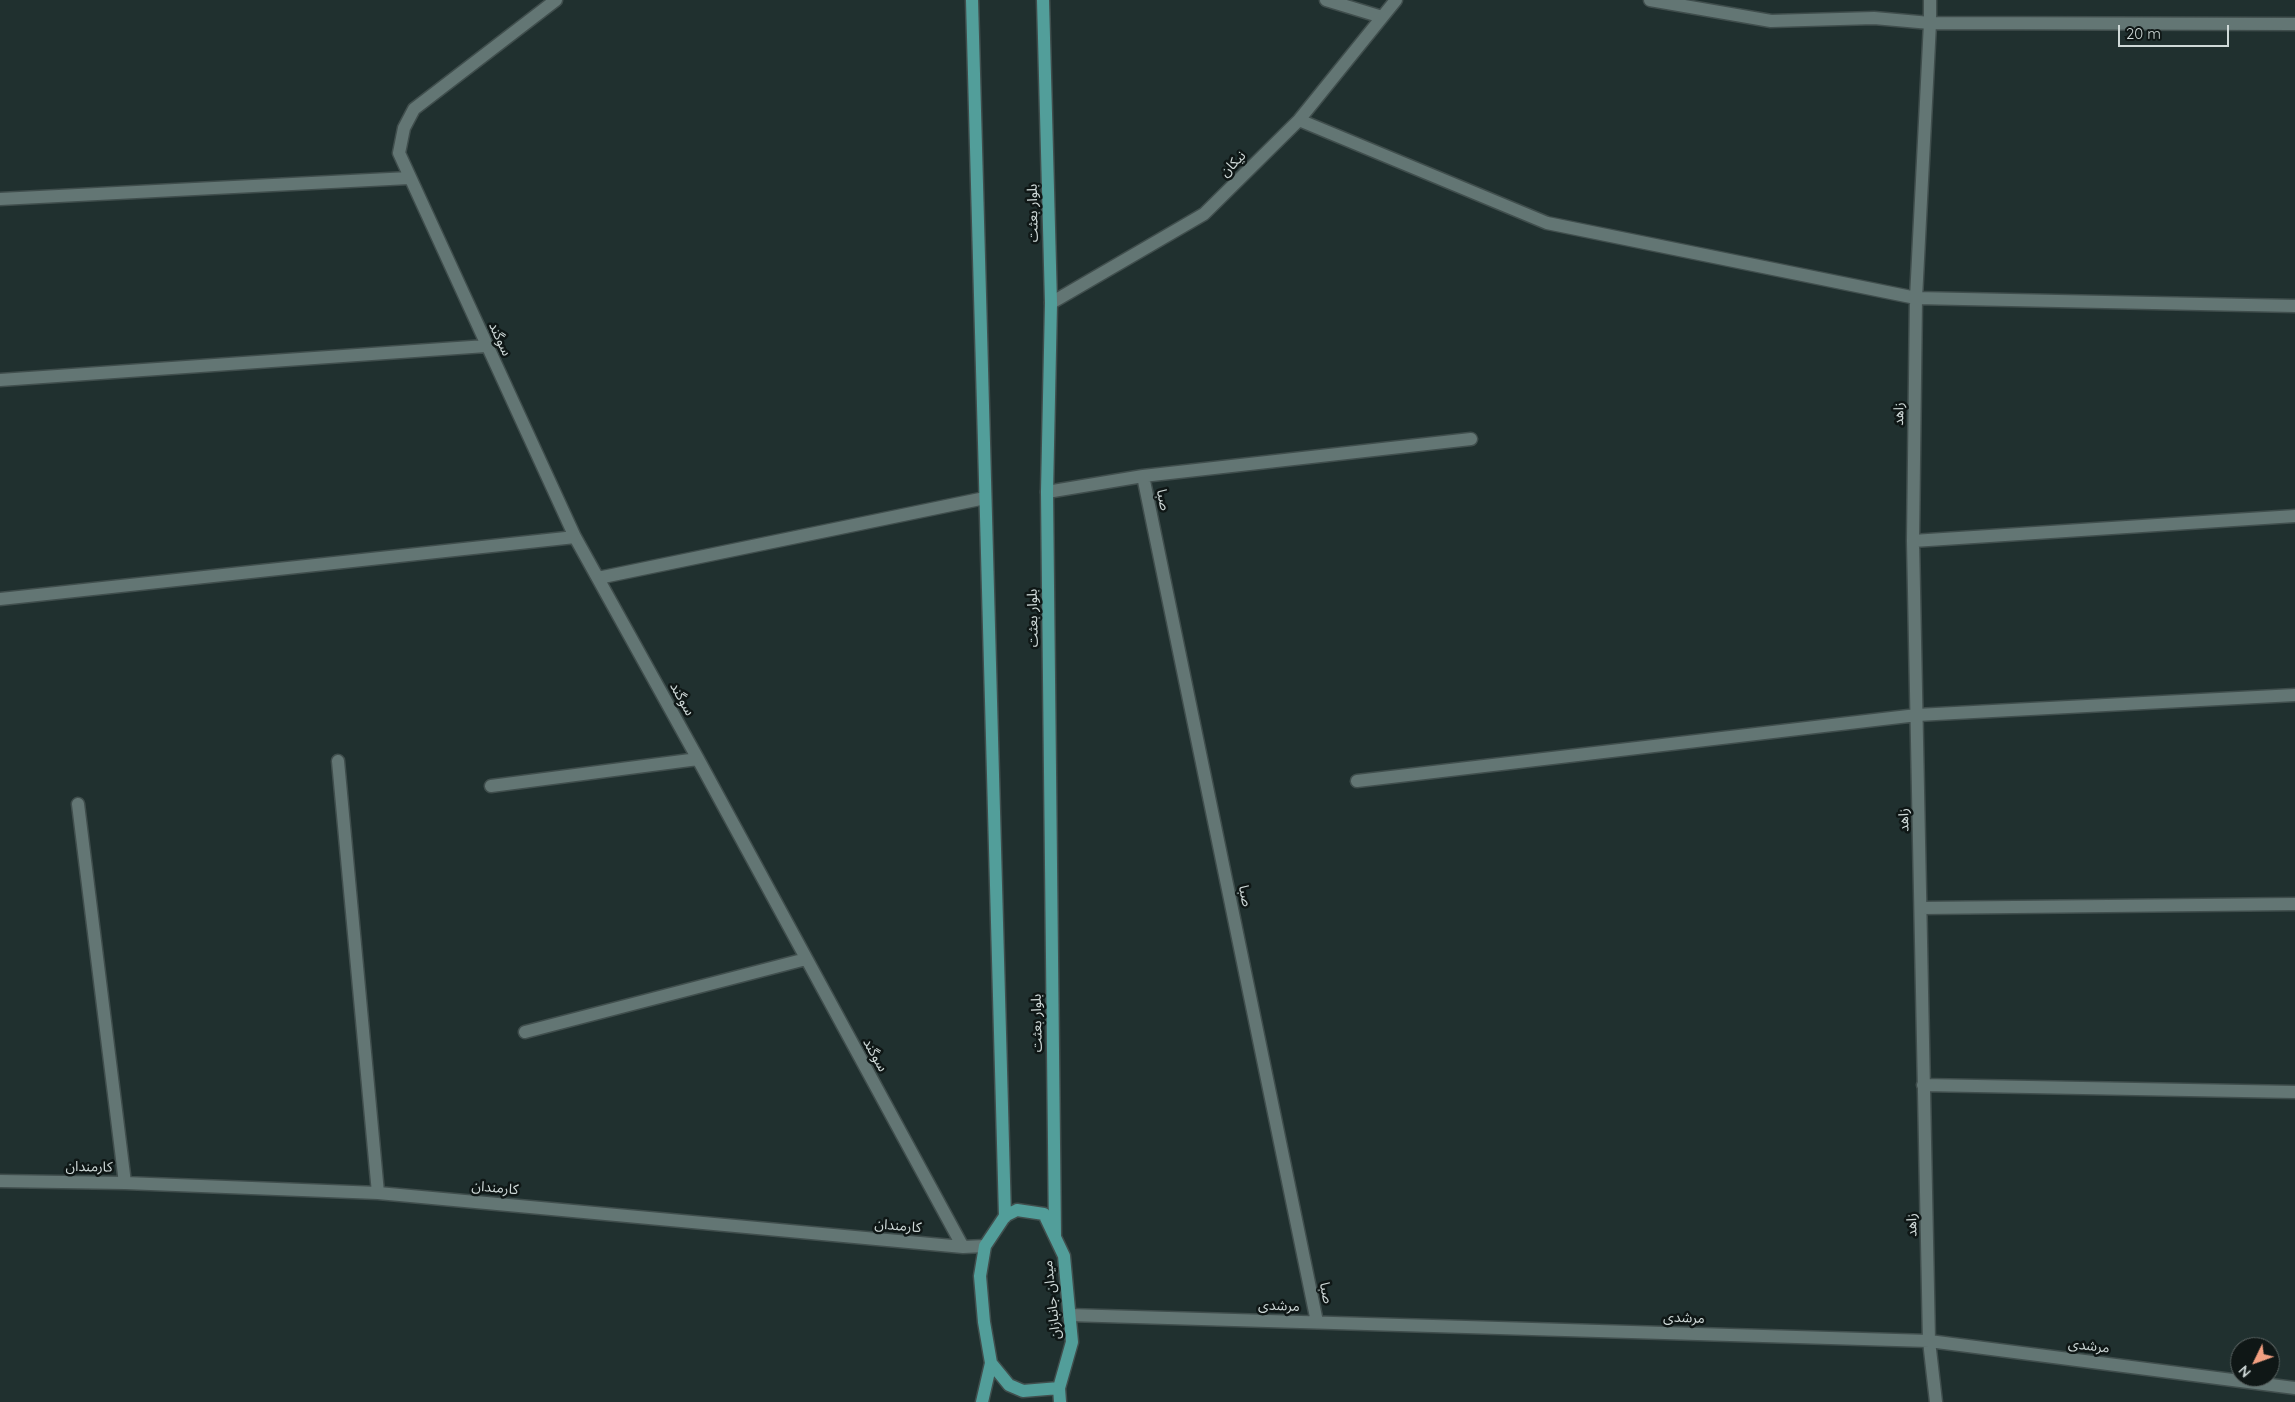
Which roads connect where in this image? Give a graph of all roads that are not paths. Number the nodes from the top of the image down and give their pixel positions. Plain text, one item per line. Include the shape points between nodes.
1 (556, 0) edge
2 (972, 0) edge
3 (1043, 0) edge
4 (1326, 0) edge
5 (1396, 0) edge
6 (1650, 0) edge
7 (1930, 0) edge
8 (1382, 17) junction
9 (1930, 23) junction
10 (2295, 24) edge
11 (1299, 120) junction
12 (409, 178) junction
13 (0, 199) edge
14 (1916, 298) junction
15 (1051, 303) junction
16 (2295, 306) edge
17 (486, 346) junction
18 (0, 380) edge
19 (1471, 439) dead end
20 (1143, 476) junction
21 (1047, 492) junction
22 (985, 498) junction
23 (2295, 516) edge
24 (575, 537) junction
25 (1913, 541) junction
26 (598, 578) junction
27 (0, 599) edge
28 (2295, 695) edge
29 (1917, 715) junction
30 (698, 759) junction
31 (338, 761) dead end
32 (1357, 781) dead end
33 (491, 786) dead end
34 (78, 804) dead end
35 (2295, 904) edge
36 (1921, 908) junction
37 (806, 959) junction
38 (524, 1032) dead end
39 (1924, 1085) junction
40 (2295, 1092) edge
41 (0, 1181) edge
42 (125, 1183) junction
43 (378, 1192) junction
44 (1005, 1217) junction
45 (1055, 1236) junction
46 (985, 1246) junction
47 (963, 1247) junction
48 (1069, 1315) junction
49 (1317, 1322) junction
50 (1930, 1341) junction
51 (991, 1363) junction
52 (1059, 1388) junction
53 (2295, 1388) edge
54 (982, 1402) edge
55 (1060, 1402) edge
56 (1936, 1402) edge

1 - 12 street, سوگند via 414,109 404,128 399,153
2 - 22 main road
3 - 15 main road, بلوار بعثت
4 - 8 street
5 - 8 street, نیکان
6 - 9 street via 1771,21 1874,18
7 - 9 street, زاهد
8 - 11 street, نیکان
9 - 10 street
9 - 14 street, زاهد
11 - 14 street via 1547,223
11 - 15 street, نیکان via 1204,214
12 - 13 street
12 - 17 street, سوگند
14 - 16 street
14 - 25 street, زاهد
15 - 21 main road, بلوار بعثت
17 - 18 street
17 - 24 street, سوگند
19 - 20 street
20 - 21 street
20 - 49 street, صبا
21 - 45 main road, بلوار بعثت
22 - 26 street
22 - 44 main road
23 - 25 street
24 - 26 street, سوگند
24 - 27 street
25 - 29 street, زاهد
26 - 30 street, سوگند
28 - 29 street
29 - 32 street
29 - 36 street, زاهد
30 - 33 street
30 - 37 street, سوگند
31 - 43 street
34 - 42 street
35 - 36 street
36 - 39 street, زاهد
37 - 38 street
37 - 47 street, سوگند
39 - 40 street
39 - 50 street, زاهد
41 - 42 street, کارمندان
42 - 43 street, کارمندان
43 - 47 street, کارمندان
44 - 45 main road, ميدان جانبازان via 1017,1210 1044,1214
44 - 46 main road
45 - 48 main road, ميدان جانبازان via 1064,1256
46 - 47 street, کارمندان
46 - 51 main road via 980,1276
48 - 49 street, مرشدی
48 - 52 main road, ميدان جانبازان via 1072,1342
49 - 50 street, مرشدی
50 - 53 street, مرشدی
50 - 56 street, زاهد
51 - 52 main road via 1009,1386 1023,1390
51 - 54 main road
52 - 55 main road

